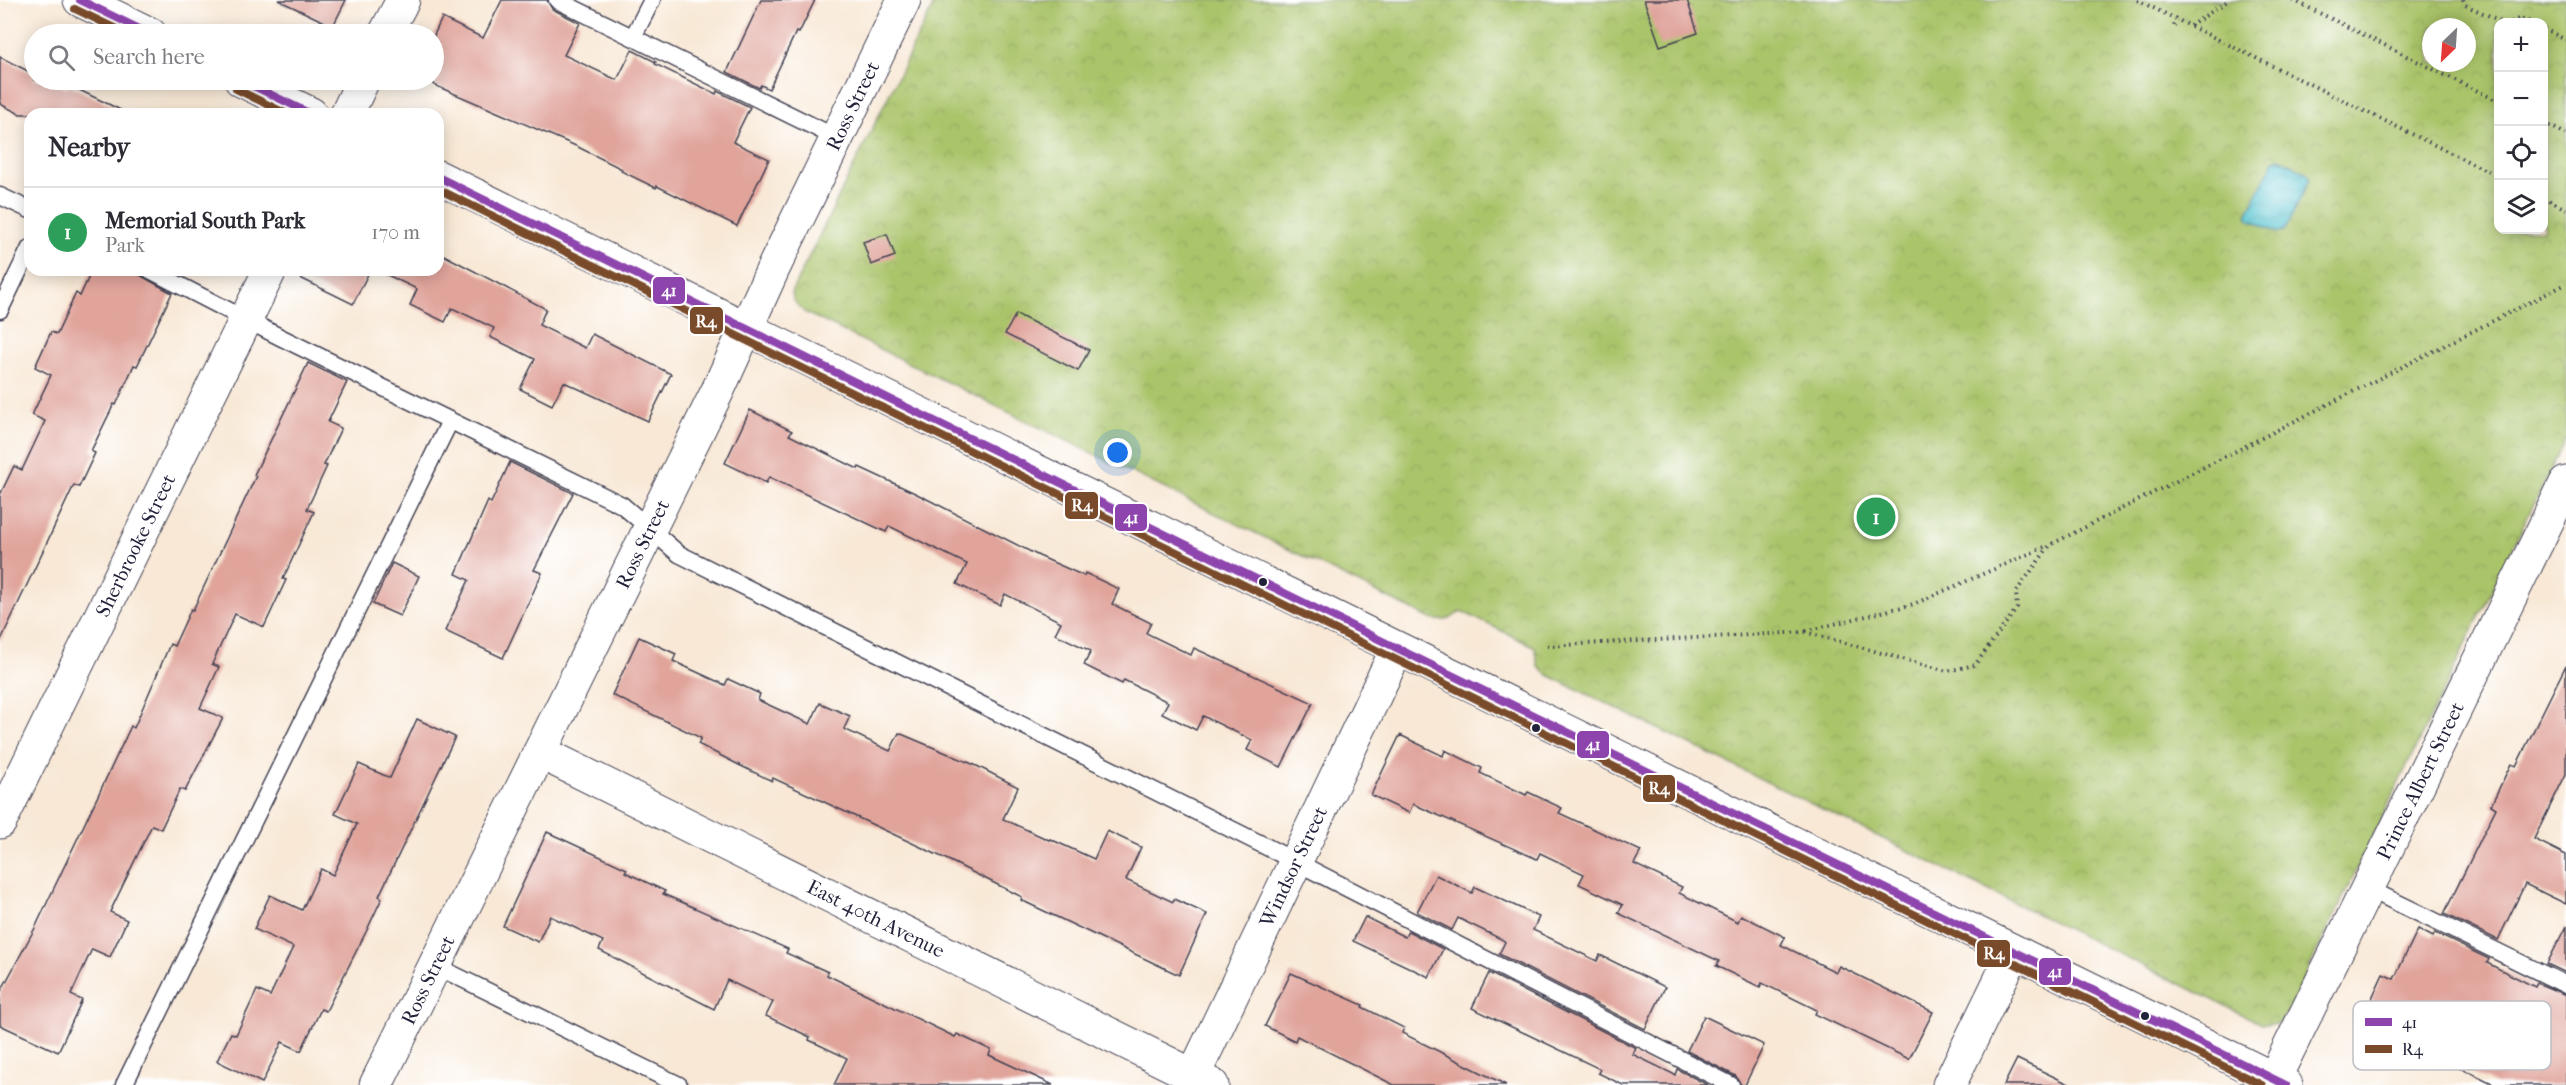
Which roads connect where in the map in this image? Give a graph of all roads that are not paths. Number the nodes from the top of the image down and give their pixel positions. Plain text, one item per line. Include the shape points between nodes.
1 (80, 0) edge
2 (402, 0) edge
3 (557, 0) edge
4 (652, 0) edge
5 (904, 0) edge
6 (129, 24) edge
7 (390, 24) edge
8 (633, 38) junction
9 (262, 90) edge
10 (358, 90) edge
11 (299, 108) edge
12 (350, 108) edge
13 (837, 138) junction
14 (444, 180) edge
15 (0, 196) edge
16 (24, 207) edge
17 (24, 260) edge
18 (162, 276) edge
19 (267, 276) edge
20 (0, 310) edge
21 (245, 318) junction
22 (746, 328) junction
23 (450, 421) junction
24 (2566, 483) edge
25 (650, 530) junction
26 (1397, 649) junction
27 (540, 752) junction
28 (0, 822) edge
29 (1295, 862) junction
30 (2367, 888) junction
31 (2014, 952) junction
32 (436, 966) junction
33 (2566, 985) edge
34 (1198, 1082) edge
35 (2280, 1082) edge
36 (124, 1085) edge
37 (376, 1085) edge
38 (679, 1085) edge
39 (1731, 1085) edge
40 (1949, 1085) edge

1 - 6 street
2 - 7 street
3 - 8 lane
4 - 8 lane
5 - 13 street, Ross Street
8 - 13 lane
9 - 11 street
10 - 12 street
13 - 22 street, Ross Street
14 - 22 street
15 - 16 lane
17 - 20 lane
18 - 21 lane
19 - 21 street, Sherbrooke Street
21 - 23 lane
21 - 28 street, Sherbrooke Street
22 - 25 street, Ross Street
22 - 26 street
23 - 25 lane via 622,505
23 - 36 lane
24 - 30 street, Prince Albert Street
25 - 27 street, Ross Street
25 - 29 lane via 679,554
26 - 29 street, Windsor Street
26 - 31 street
27 - 32 street, Ross Street
27 - 34 street, East 40th Avenue
29 - 34 street, Windsor Street
29 - 39 lane
30 - 33 lane
30 - 35 street, Prince Albert Street
31 - 35 street
31 - 40 street
32 - 37 street, Ross Street
32 - 38 lane

